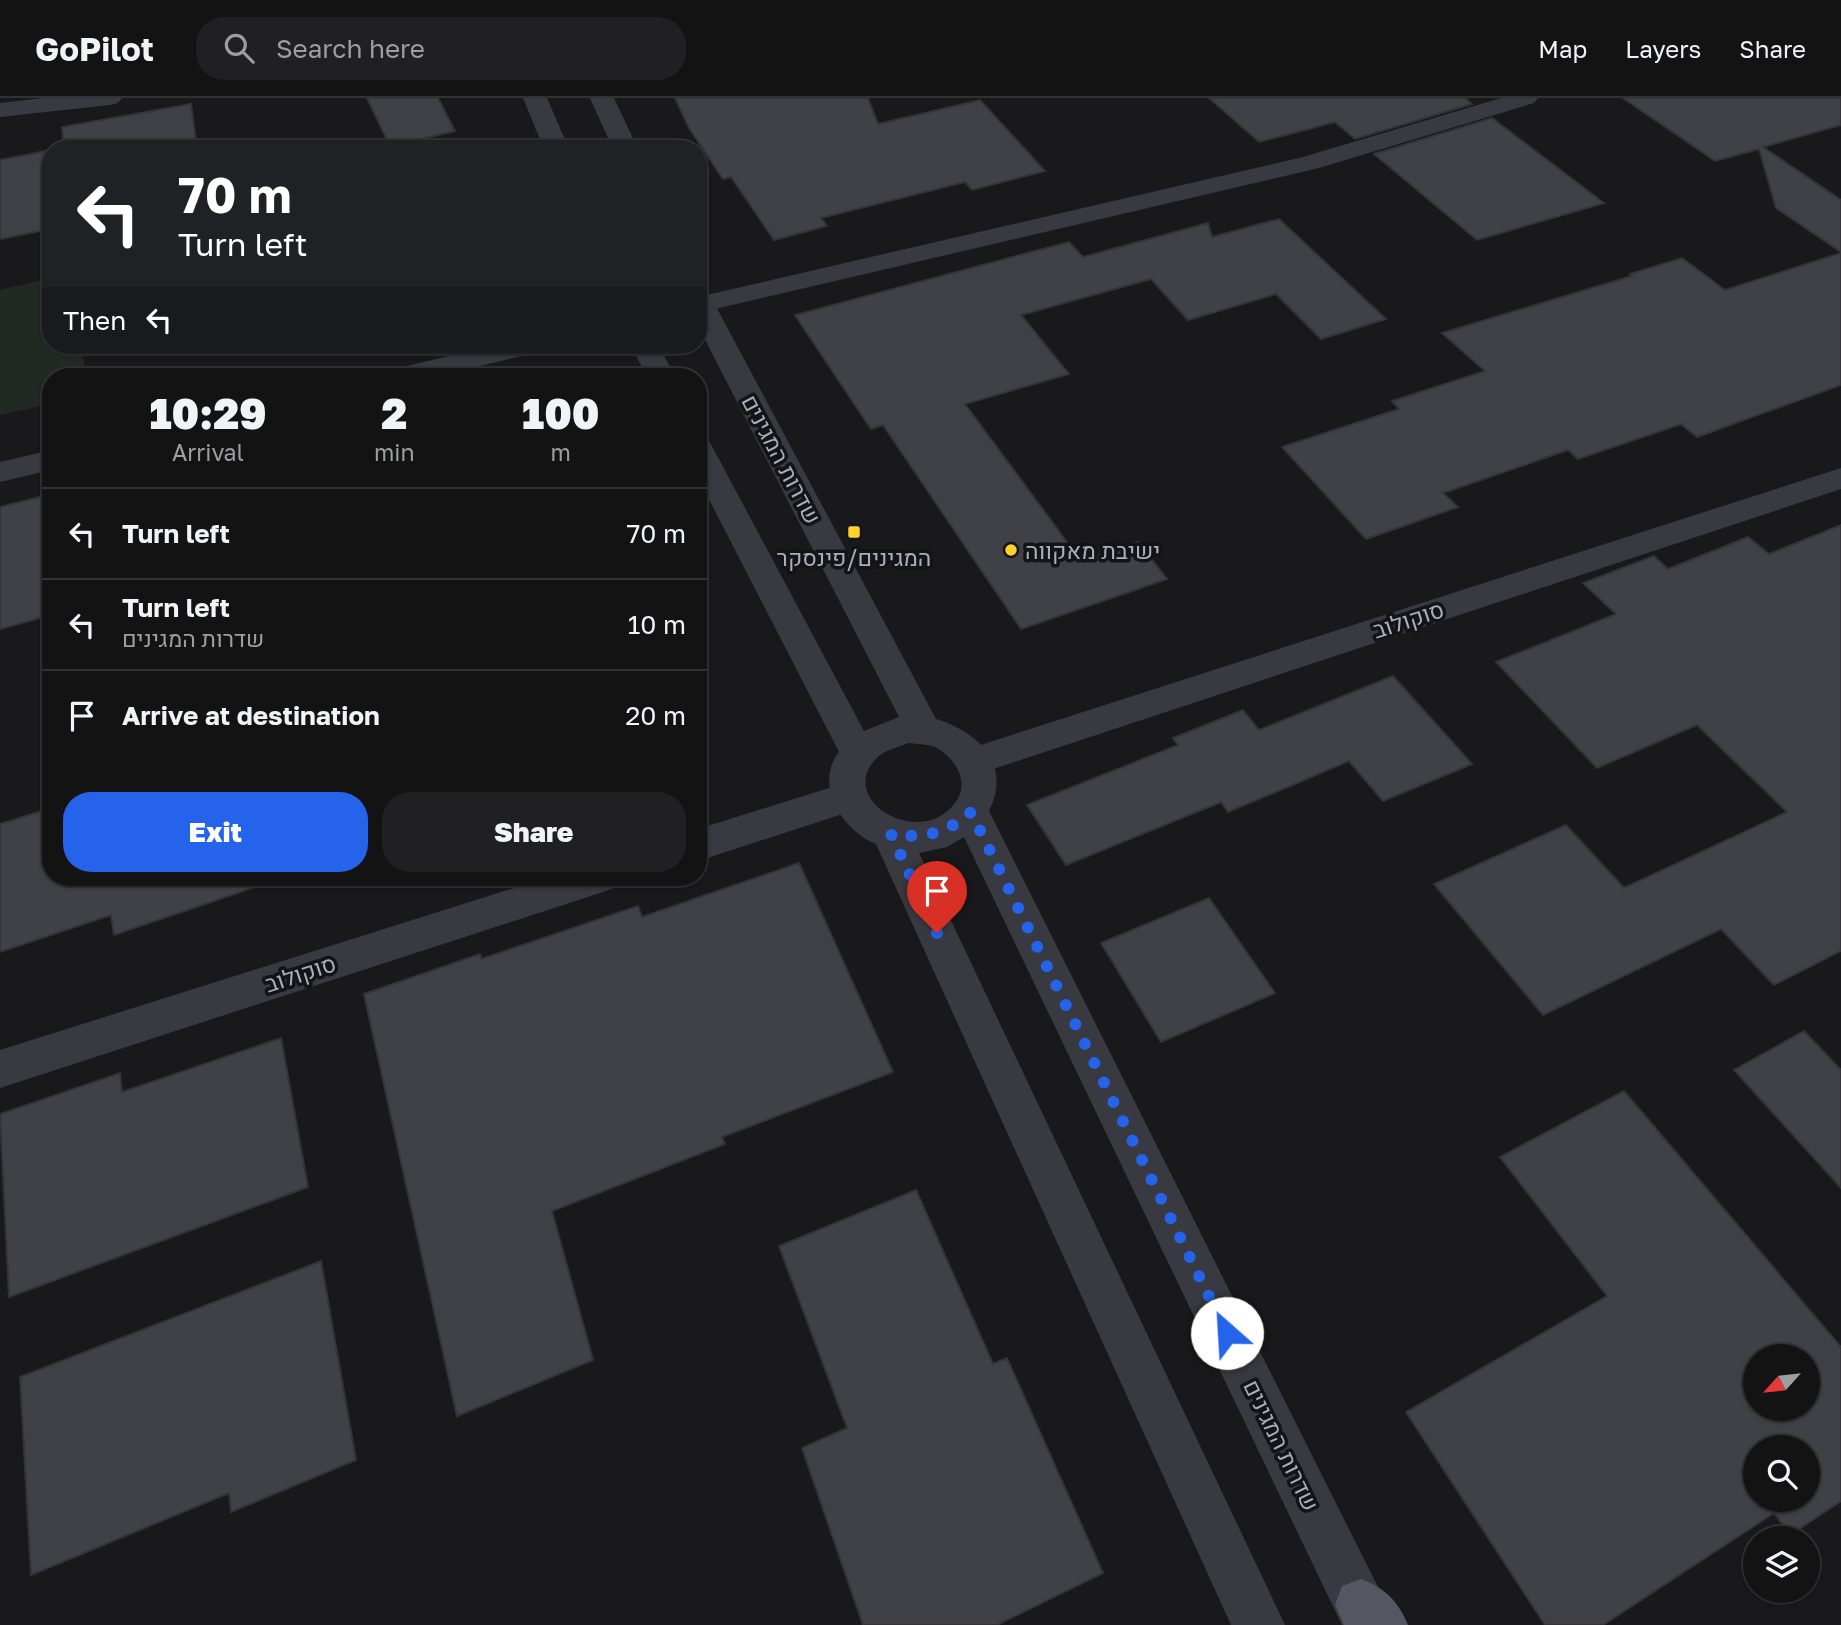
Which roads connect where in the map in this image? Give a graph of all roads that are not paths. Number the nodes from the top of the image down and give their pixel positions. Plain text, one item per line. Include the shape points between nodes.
1 (110, 98) edge
2 (535, 98) edge
3 (602, 98) edge
4 (1526, 98) edge
5 (0, 110) edge
6 (553, 140) edge
7 (622, 140) edge
8 (707, 301) edge
9 (707, 318) edge
10 (494, 354) edge
11 (434, 368) edge
12 (42, 462) edge
13 (707, 465) edge
14 (0, 472) edge
15 (1841, 478) edge
16 (924, 730) junction
17 (858, 753) junction
18 (975, 761) junction
19 (848, 797) junction
20 (971, 812) junction
21 (891, 834) junction
22 (707, 842) edge
23 (572, 886) edge
24 (0, 1069) edge
25 (1371, 1618) edge
26 (1258, 1625) edge

1 - 5 street
2 - 6 street
3 - 7 street
4 - 8 street via 1310,163
9 - 16 street, שדרות המגינים
10 - 11 street
12 - 14 street
13 - 17 street
15 - 18 street, סוקולוב
16 - 17 street via 887,734
16 - 18 street via 962,746
17 - 19 street via 849,767
18 - 20 street via 981,778
19 - 21 street via 871,826
19 - 22 street
20 - 21 street via 936,835 913,838
20 - 25 street, שדרות המגינים
21 - 26 street
23 - 24 street, סוקולוב

